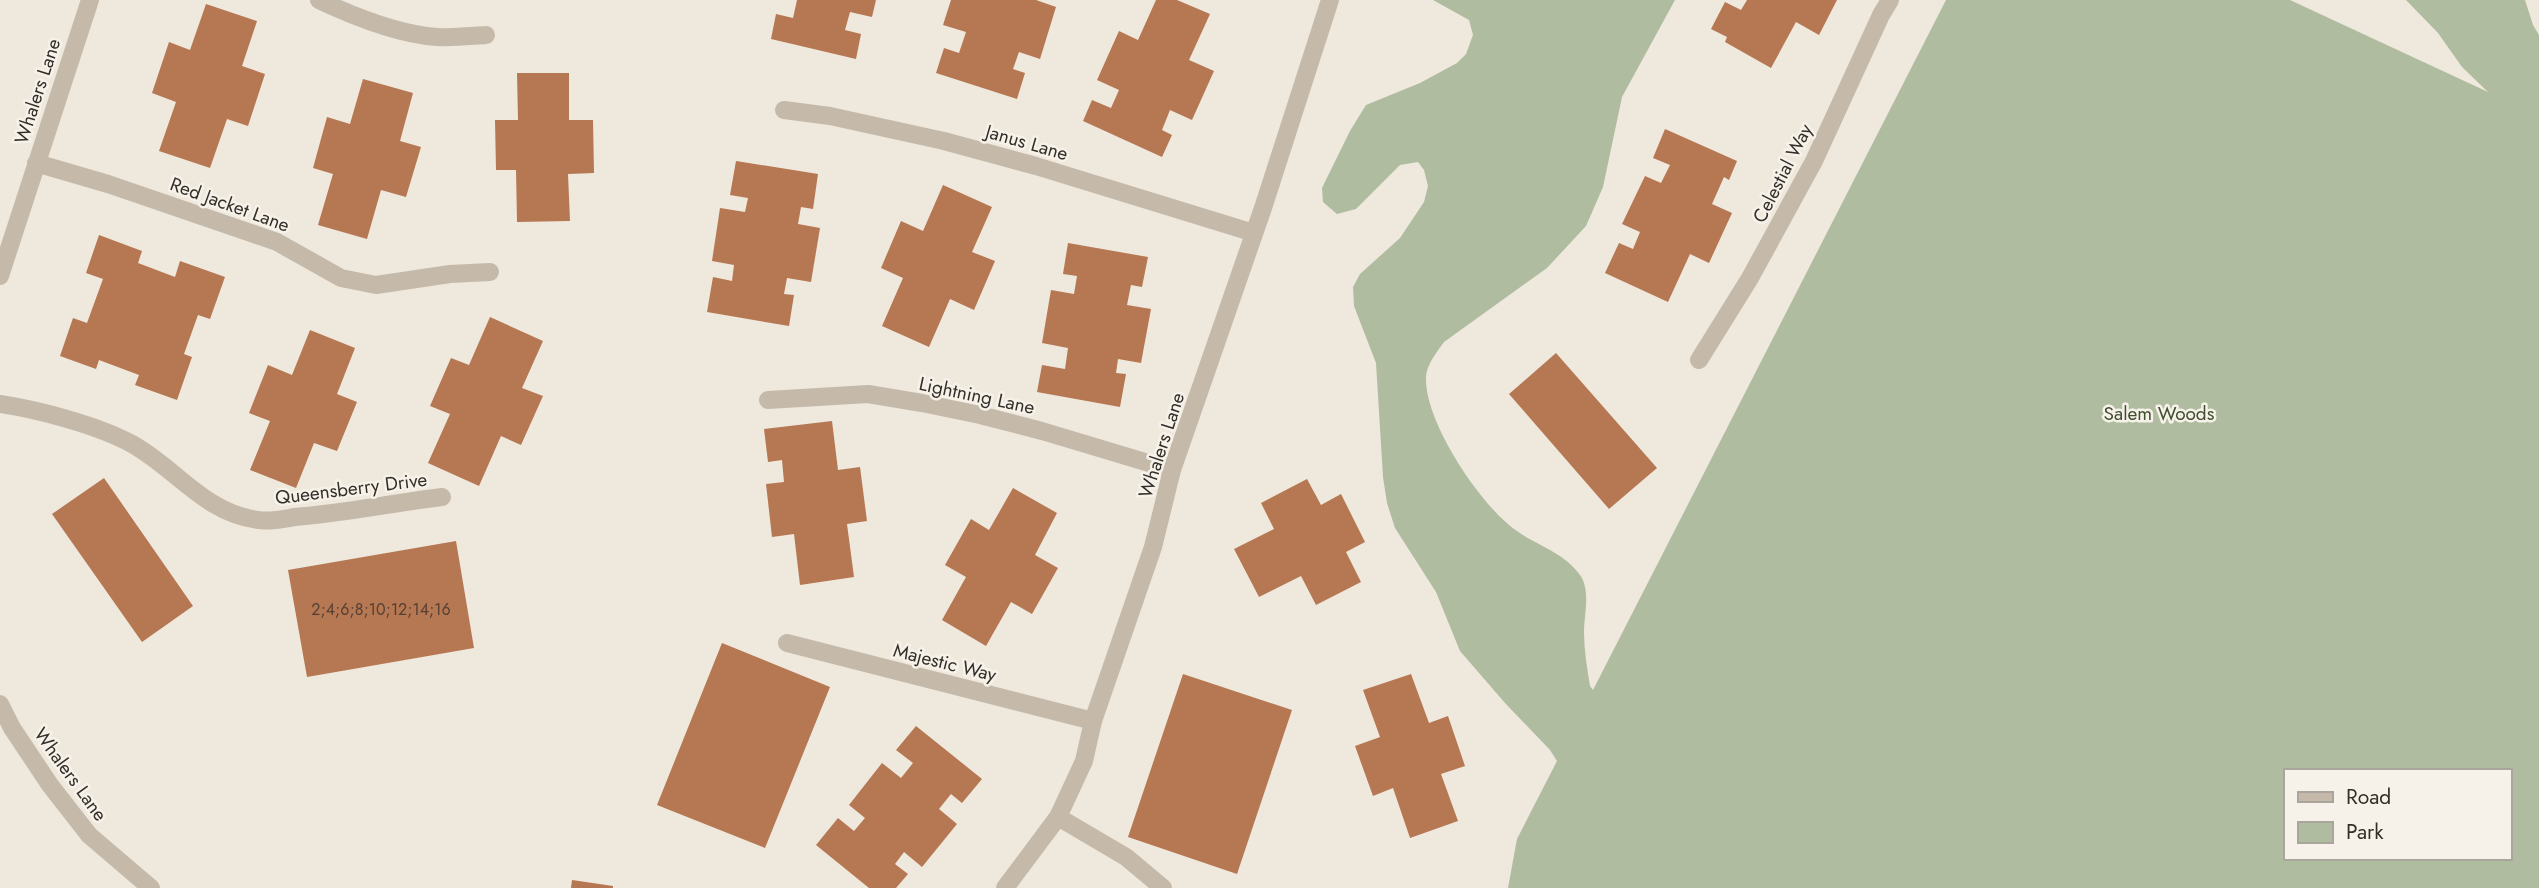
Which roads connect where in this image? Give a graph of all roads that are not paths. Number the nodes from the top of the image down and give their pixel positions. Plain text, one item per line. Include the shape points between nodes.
1 (90, 0) edge
2 (319, 0) edge
3 (1890, 0) edge
4 (1328, 1) edge
5 (486, 35) dead end
6 (784, 110) dead end
7 (36, 163) junction
8 (1254, 233) junction
9 (490, 272) dead end
10 (0, 276) edge
11 (1699, 360) dead end
12 (768, 400) dead end
13 (0, 404) edge
14 (1172, 470) junction
15 (442, 497) dead end
16 (787, 643) dead end
17 (0, 704) edge
18 (1093, 721) junction
19 (1058, 817) junction
20 (151, 888) edge
21 (1005, 888) edge
22 (1163, 888) edge

1 - 7 street, Whalers Lane
2 - 5 street via 394,28 438,37
3 - 11 street, Celestial Way via 1814,161
4 - 8 street, Whalers Lane
6 - 8 street, Janus Lane via 944,141
7 - 9 street, Red Jacket Lane via 277,242 341,278 376,285
7 - 10 street, Whalers Lane
8 - 14 street, Whalers Lane
12 - 14 street, Lightning Lane via 868,394 922,403 1042,431
13 - 15 street, Queensberry Drive via 84,425 131,444 204,500 259,521
14 - 18 street, Whalers Lane via 1153,547
16 - 18 street, Majestic Way
17 - 20 street, Whalers Lane via 50,785 89,835
18 - 19 street, Whalers Lane via 1083,761
19 - 21 street, Whalers Lane
19 - 22 street via 1126,857

